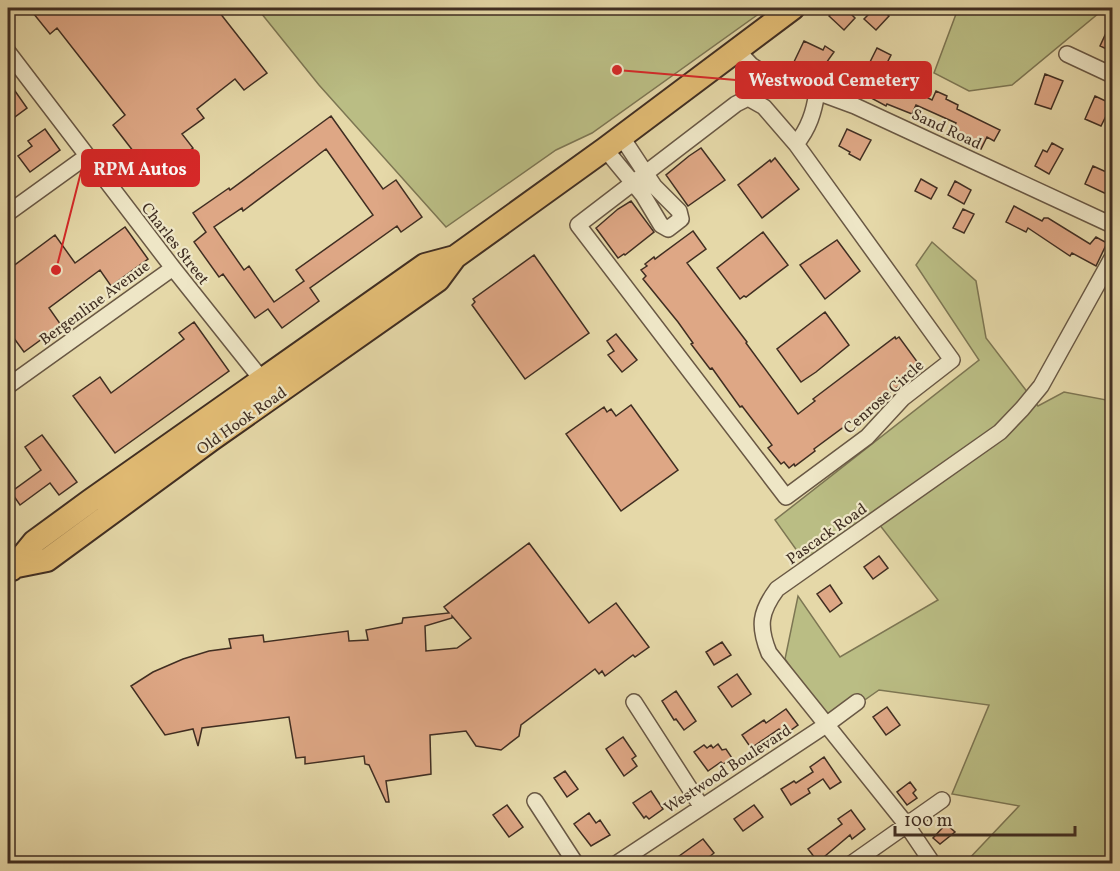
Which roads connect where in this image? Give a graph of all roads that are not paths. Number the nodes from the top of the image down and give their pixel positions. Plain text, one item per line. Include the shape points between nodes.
1 (793, 8) edge
2 (737, 50) junction
3 (8, 52) edge
4 (1067, 54) dead end
5 (1113, 75) edge
6 (818, 92) junction
7 (613, 143) junction
8 (796, 144) junction
9 (87, 156) junction
10 (639, 178) junction
11 (8, 213) edge
12 (1113, 225) edge
13 (1113, 258) edge
14 (172, 268) junction
15 (8, 386) edge
16 (269, 388) junction
17 (11, 564) edge
18 (634, 702) dead end
19 (857, 702) dead end
20 (826, 725) junction
21 (942, 800) dead end
22 (535, 801) dead end
23 (701, 806) junction
24 (906, 825) junction
25 (576, 864) edge
26 (616, 864) edge
27 (851, 864) edge
28 (933, 864) edge

1 - 2 main road, Old Hook Road
2 - 6 street, Sand Road via 751,65 776,81
2 - 7 main road, Old Hook Road
3 - 9 street, Charles Street
4 - 5 street
6 - 8 street via 814,111
6 - 12 street, Sand Road
7 - 10 street
7 - 16 main road, Old Hook Road via 454,257 425,265
8 - 10 street, Cenrose Circle via 764,107 748,98
8 - 10 street, Cenrose Circle via 952,360 903,398 867,437 786,497 578,225
9 - 11 street
9 - 14 street, Charles Street
13 - 20 street, Pascack Road via 1041,386 1000,432 777,589 767,603 762,637 769,653
14 - 15 street, Bergenline Avenue
14 - 16 street, Charles Street
16 - 17 main road, Old Hook Road via 212,439 47,560
18 - 23 street
19 - 20 street, Westwood Boulevard
20 - 23 street, Westwood Boulevard
20 - 24 street, Pascack Road
21 - 24 street
22 - 25 street
23 - 26 street, Westwood Boulevard
24 - 27 street
24 - 28 street, Pascack Road

